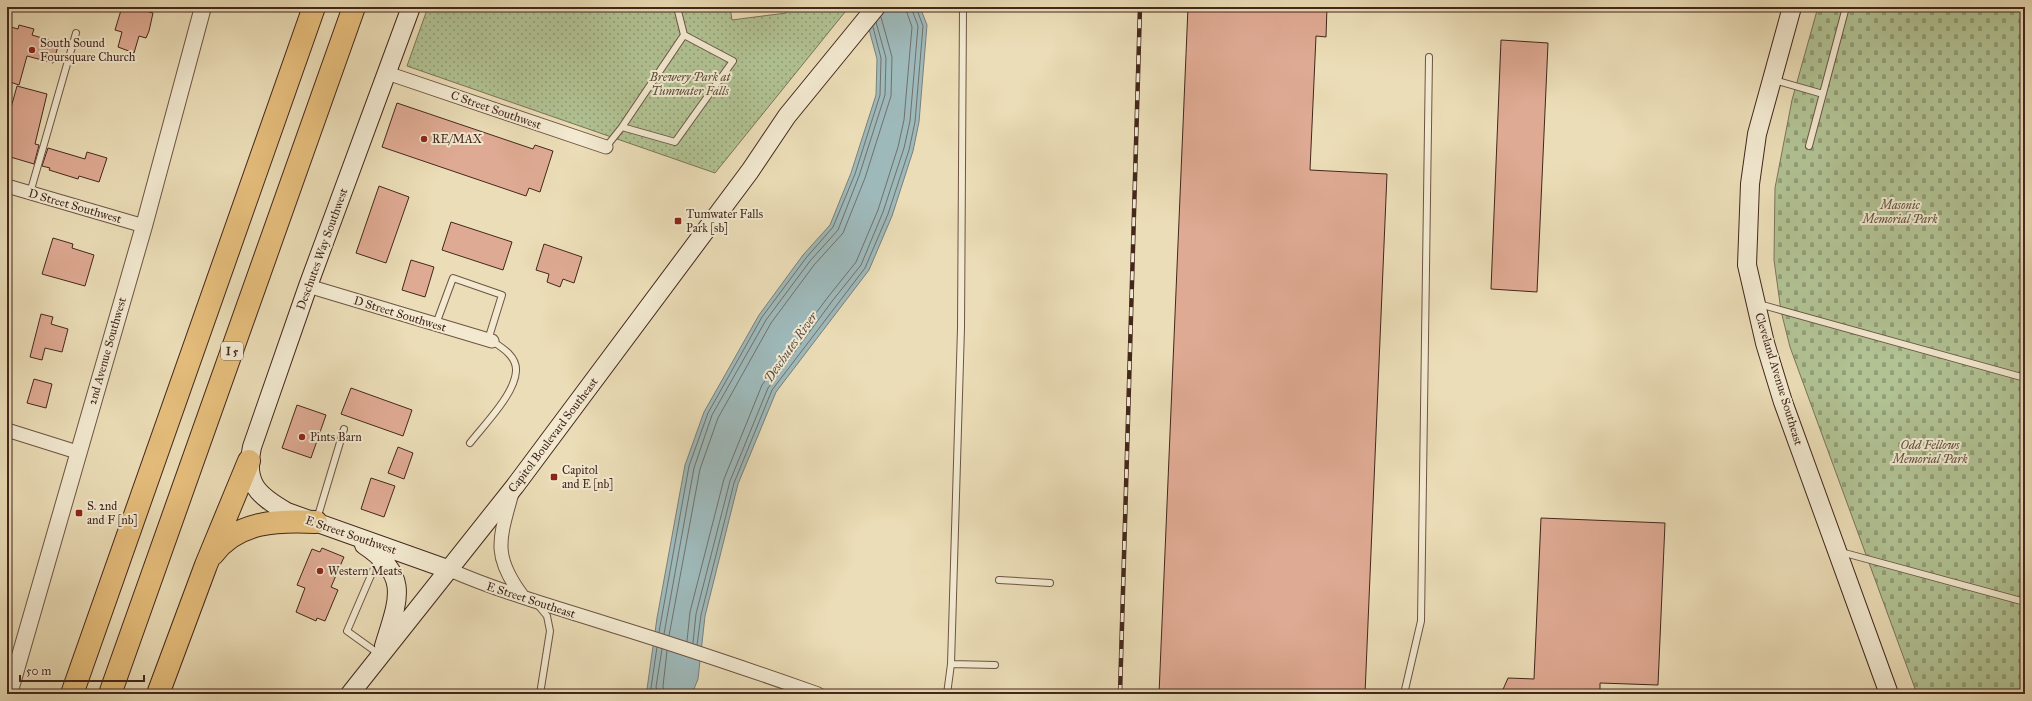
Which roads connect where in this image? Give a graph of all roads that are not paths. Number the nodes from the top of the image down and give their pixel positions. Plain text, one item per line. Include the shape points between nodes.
1 (203, 7) edge
2 (303, 7) edge
3 (314, 7) edge
4 (354, 7) edge
5 (411, 7) edge
6 (676, 7) edge
7 (876, 7) edge
8 (963, 7) edge
9 (1792, 7) edge
10 (1846, 7) edge
11 (76, 33) dead end
12 (684, 35) junction
13 (1428, 57) dead end
14 (387, 73) junction
15 (1771, 79) junction
16 (1823, 94) junction
17 (278, 112) junction
18 (622, 126) junction
19 (1809, 146) dead end
20 (606, 147) joint
21 (7, 186) edge
22 (30, 193) junction
23 (144, 226) junction
24 (308, 286) junction
25 (1756, 303) junction
26 (436, 324) junction
27 (490, 341) junction
28 (2025, 378) edge
29 (344, 429) dead end
30 (7, 430) edge
31 (470, 443) dead end
32 (77, 452) junction
33 (249, 461) junction
34 (515, 486) junction
35 (257, 492) joint
36 (316, 522) junction
37 (345, 533) junction
38 (1837, 551) junction
39 (380, 555) junction
40 (206, 565) junction
41 (450, 570) junction
42 (999, 580) dead end
43 (1050, 583) dead end
44 (523, 597) junction
45 (536, 602) junction
46 (2025, 602) edge
47 (382, 656) junction
48 (951, 664) junction
49 (995, 665) dead end
50 (10, 674) edge
51 (9, 694) edge
52 (72, 694) edge
53 (110, 694) edge
54 (158, 694) edge
55 (350, 694) edge
56 (540, 694) edge
57 (818, 694) edge
58 (947, 694) edge
59 (1404, 694) edge
60 (1889, 694) edge

1 - 23 street, 2nd Avenue Southwest
2 - 17 highway via 288,51
3 - 17 highway
4 - 53 highway, I 5
5 - 14 main road, Deschutes Way Southwest
6 - 12 lane
7 - 34 main road, Capitol Boulevard Southeast via 787,116 750,171
8 - 48 lane via 961,328
9 - 15 main road, Cleveland Avenue Southeast
10 - 16 lane
11 - 22 lane
12 - 18 lane
12 - 18 lane via 733,61 675,142
13 - 59 lane via 1421,621
14 - 20 street, C Street Southwest
14 - 24 main road, Deschutes Way Southwest
15 - 16 lane
15 - 25 main road, Cleveland Avenue Southeast via 1757,134 1750,184 1747,265
16 - 19 lane
17 - 52 highway
18 - 20 lane
21 - 22 street, D Street Southwest
22 - 23 street, D Street Southwest
23 - 32 street, 2nd Avenue Southwest
24 - 26 street, D Street Southwest
24 - 33 main road, Deschutes Way Southwest
25 - 28 lane
25 - 38 main road, Cleveland Avenue Southeast via 1783,402
26 - 27 street, D Street Southwest
26 - 27 lane via 453,278 502,295
27 - 31 lane via 505,349 512,358 516,371 507,396
29 - 36 lane
30 - 32 street
32 - 50 street, 2nd Avenue Southwest
33 - 35 main road, Deschutes Way Southwest via 250,476
33 - 40 highway
34 - 41 main road, Capitol Boulevard Southeast
34 - 44 street via 502,529 500,545 509,579
35 - 36 main road, E Street Southwest via 287,512
36 - 37 main road, E Street Southwest
36 - 40 highway via 289,520 246,529 230,537 216,550
37 - 39 main road
37 - 41 main road, E Street Southwest
38 - 46 lane
38 - 60 main road, Cleveland Avenue Southeast
39 - 47 main road via 391,568 397,592 396,608
39 - 47 lane via 347,631
40 - 54 highway
41 - 44 street, E Street Southeast via 482,584
41 - 47 main road, Capitol Boulevard Southeast
42 - 43 lane
44 - 45 street, E Street Southeast
45 - 56 lane via 547,616 550,631
45 - 57 street, E Street Southeast
47 - 55 main road, Capitol Boulevard Southeast
48 - 49 lane
48 - 58 lane
50 - 51 street, 2nd Avenue Southwest

